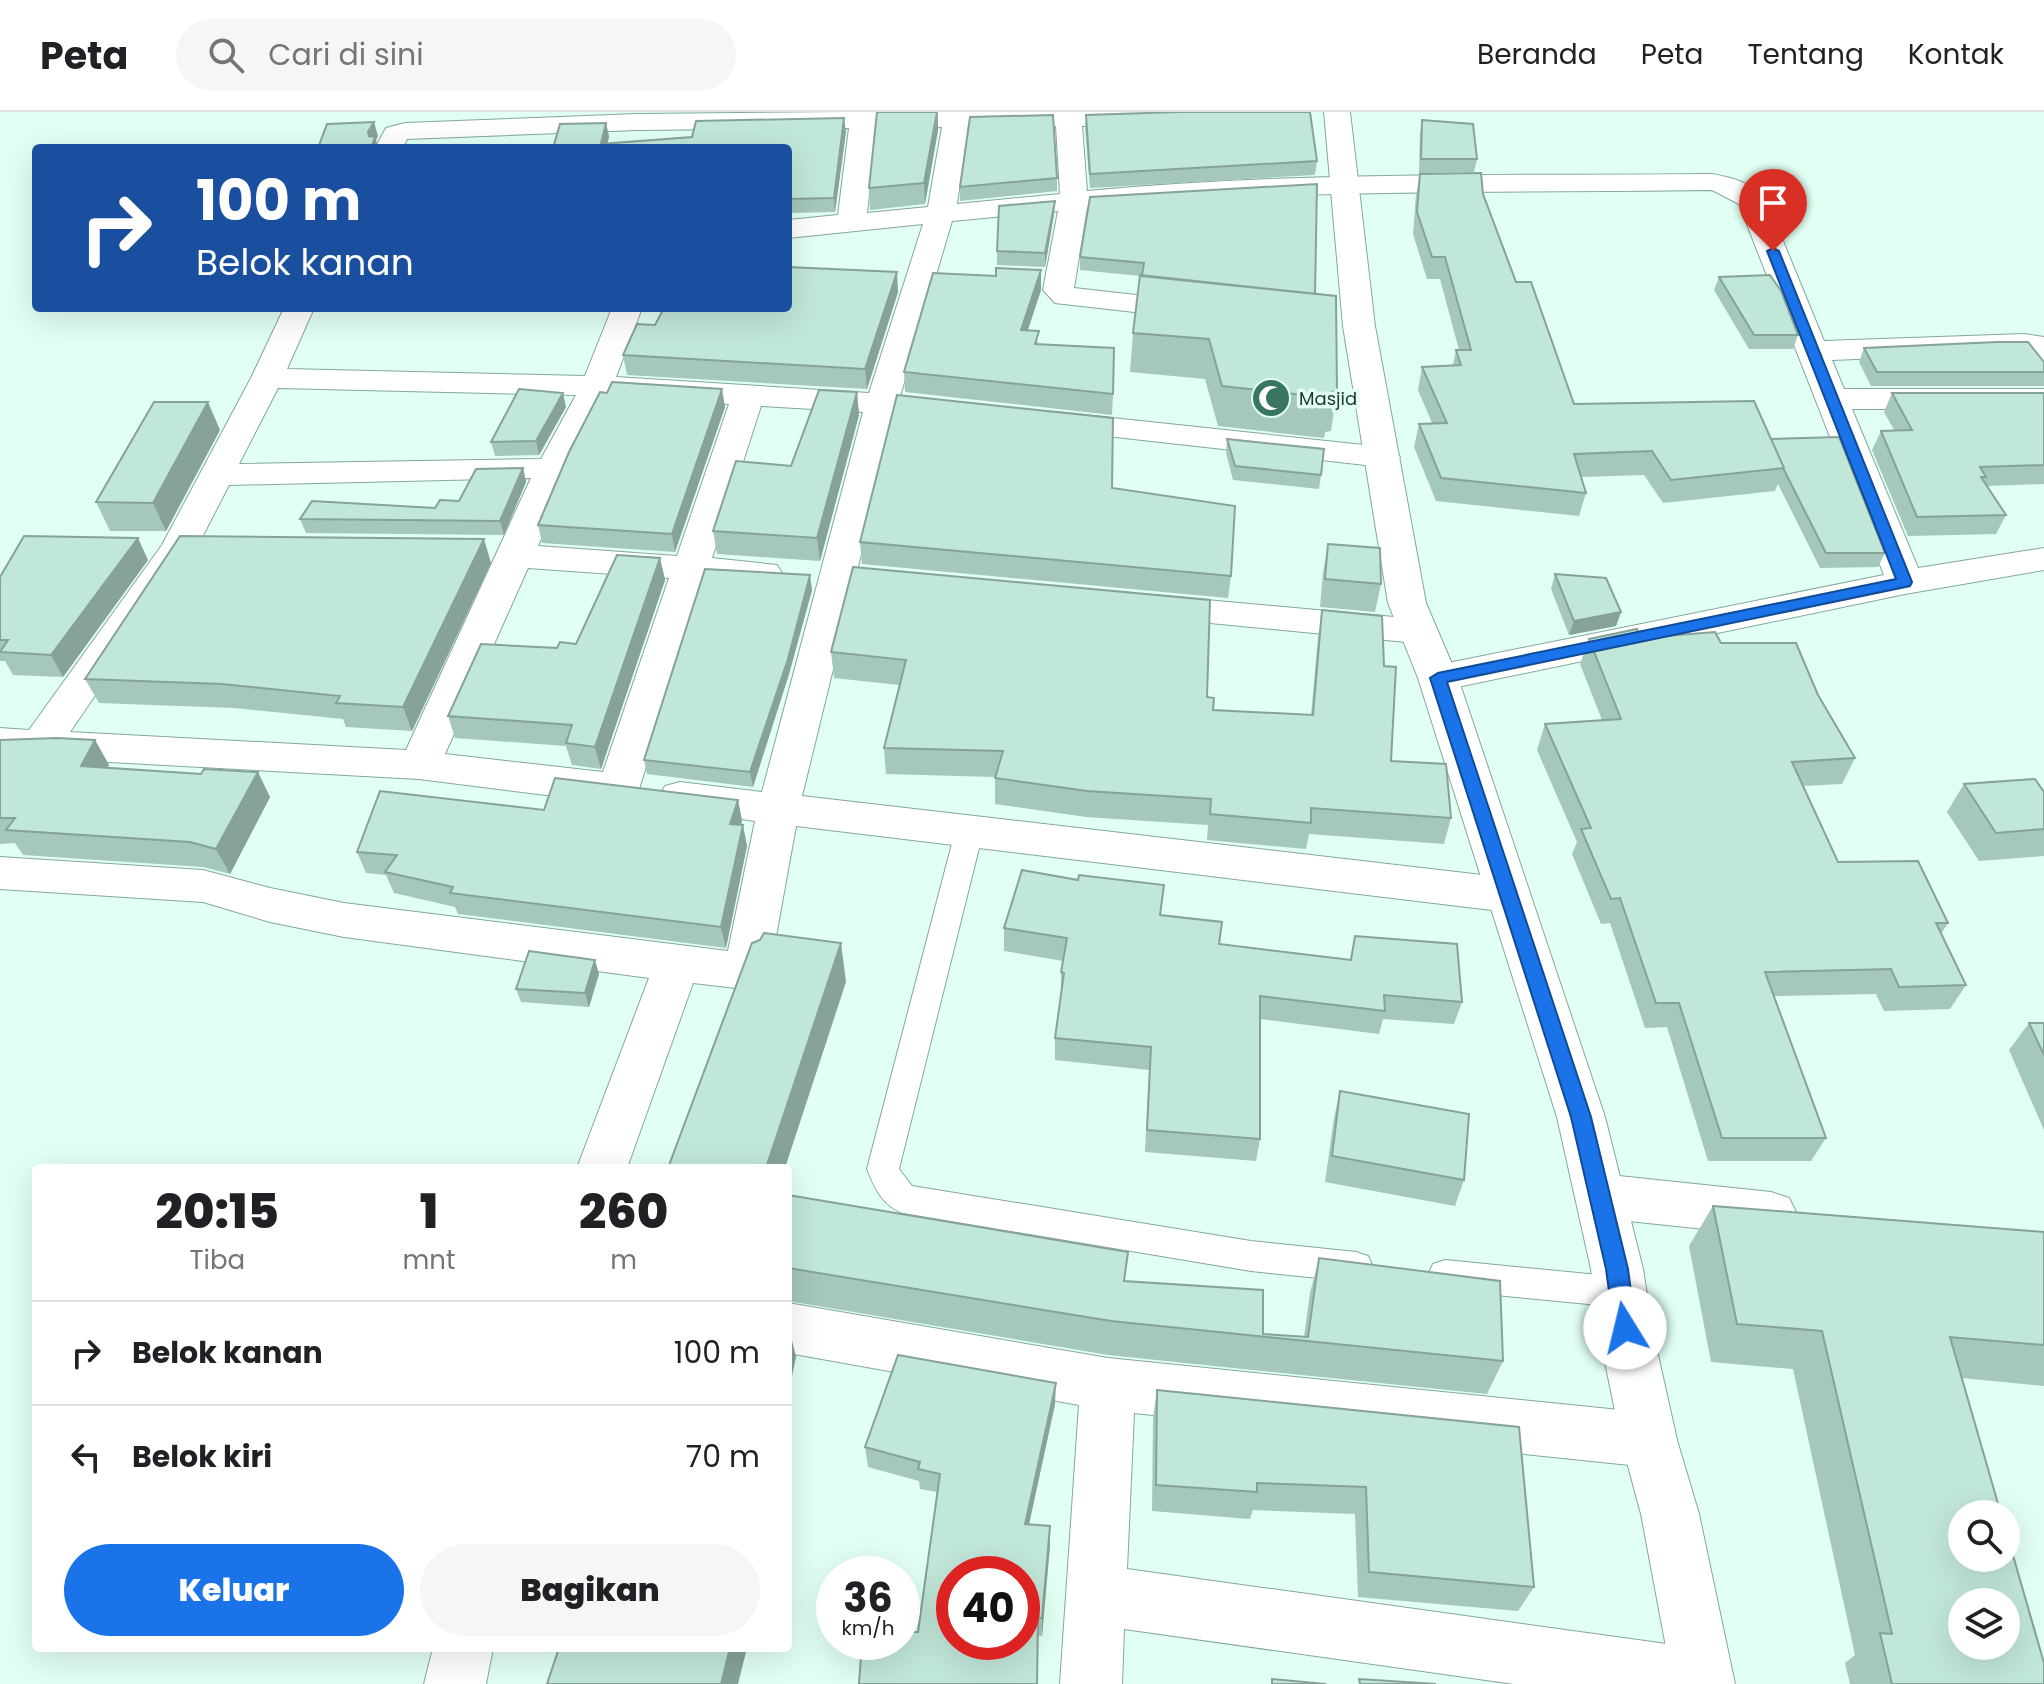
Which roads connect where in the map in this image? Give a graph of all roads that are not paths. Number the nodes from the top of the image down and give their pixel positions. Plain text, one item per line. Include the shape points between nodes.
1 (1337, 112) edge
2 (1068, 116) edge
3 (1175, 116) edge
4 (863, 117) edge
5 (956, 121) junction
6 (637, 122) junction
7 (391, 144) edge
8 (628, 144) edge
9 (1347, 186) junction
10 (1074, 200) junction
11 (941, 212) junction
12 (852, 222) junction
13 (792, 229) edge
14 (922, 275) junction
15 (953, 276) edge
16 (1031, 278) edge
17 (1062, 279) junction
18 (297, 312) edge
19 (625, 312) edge
20 (1220, 312) edge
21 (1812, 351) junction
22 (2044, 356) edge
23 (267, 378) junction
24 (597, 386) junction
25 (748, 395) junction
26 (1832, 399) junction
27 (2044, 399) edge
28 (898, 405) junction
29 (1023, 418) edge
30 (1383, 457) junction
31 (553, 468) junction
32 (216, 475) junction
33 (133, 546) edge
34 (194, 547) junction
35 (507, 551) junction
36 (2044, 559) edge
37 (693, 568) junction
38 (856, 579) junction
39 (1905, 582) junction
40 (1120, 604) edge
41 (1416, 631) junction
42 (1438, 678) junction
43 (0, 742) edge
44 (41, 743) junction
45 (419, 765) junction
46 (618, 789) junction
47 (778, 809) junction
48 (969, 832) junction
49 (0, 873) edge
50 (1508, 895) junction
51 (677, 964) junction
52 (603, 1164) edge
53 (1600, 1196) junction
54 (1822, 1220) edge
55 (1619, 1292) junction
56 (792, 1329) edge
57 (1108, 1384) junction
58 (1649, 1440) junction
59 (1096, 1595) junction
60 (462, 1652) edge
61 (1703, 1682) edge
62 (455, 1684) edge
63 (1091, 1684) edge

1 - 9 street
2 - 3 street
2 - 5 street
2 - 10 street
4 - 5 street
4 - 6 street
4 - 12 street
5 - 11 street
6 - 7 street via 405,131 395,134
6 - 8 street
9 - 10 street
9 - 21 street via 1726,184 1753,202
9 - 30 street via 1344,325
10 - 11 street
10 - 17 street
11 - 12 street
11 - 14 street
12 - 13 street
14 - 15 street
14 - 28 street
16 - 17 street
17 - 20 street via 1058,290 1066,297
18 - 23 street
19 - 24 street
21 - 22 street via 2024,343 2037,345
21 - 26 street
23 - 24 street
23 - 32 street
24 - 25 street
24 - 31 street
25 - 28 street
25 - 37 street
26 - 27 street
26 - 39 street
28 - 38 street
29 - 30 street
30 - 41 street
31 - 32 street
31 - 35 street
32 - 34 street
33 - 34 street
34 - 44 street
35 - 37 street
35 - 45 street
36 - 39 street
37 - 38 street
37 - 46 street
38 - 47 street
39 - 42 street
40 - 41 street
41 - 42 street
42 - 50 street
43 - 44 street
44 - 45 street
45 - 46 street
46 - 47 street
47 - 48 street
47 - 51 street via 748,964 736,970
48 - 50 street
48 - 55 lane via 883,1169 903,1199 1251,1256
49 - 51 street via 203,886 344,920
50 - 53 street via 1577,1103
51 - 52 street
53 - 54 street
53 - 55 street
55 - 58 street
56 - 57 street
57 - 58 street
57 - 59 street
58 - 61 street via 1670,1514
59 - 61 street
59 - 63 street
60 - 62 street

